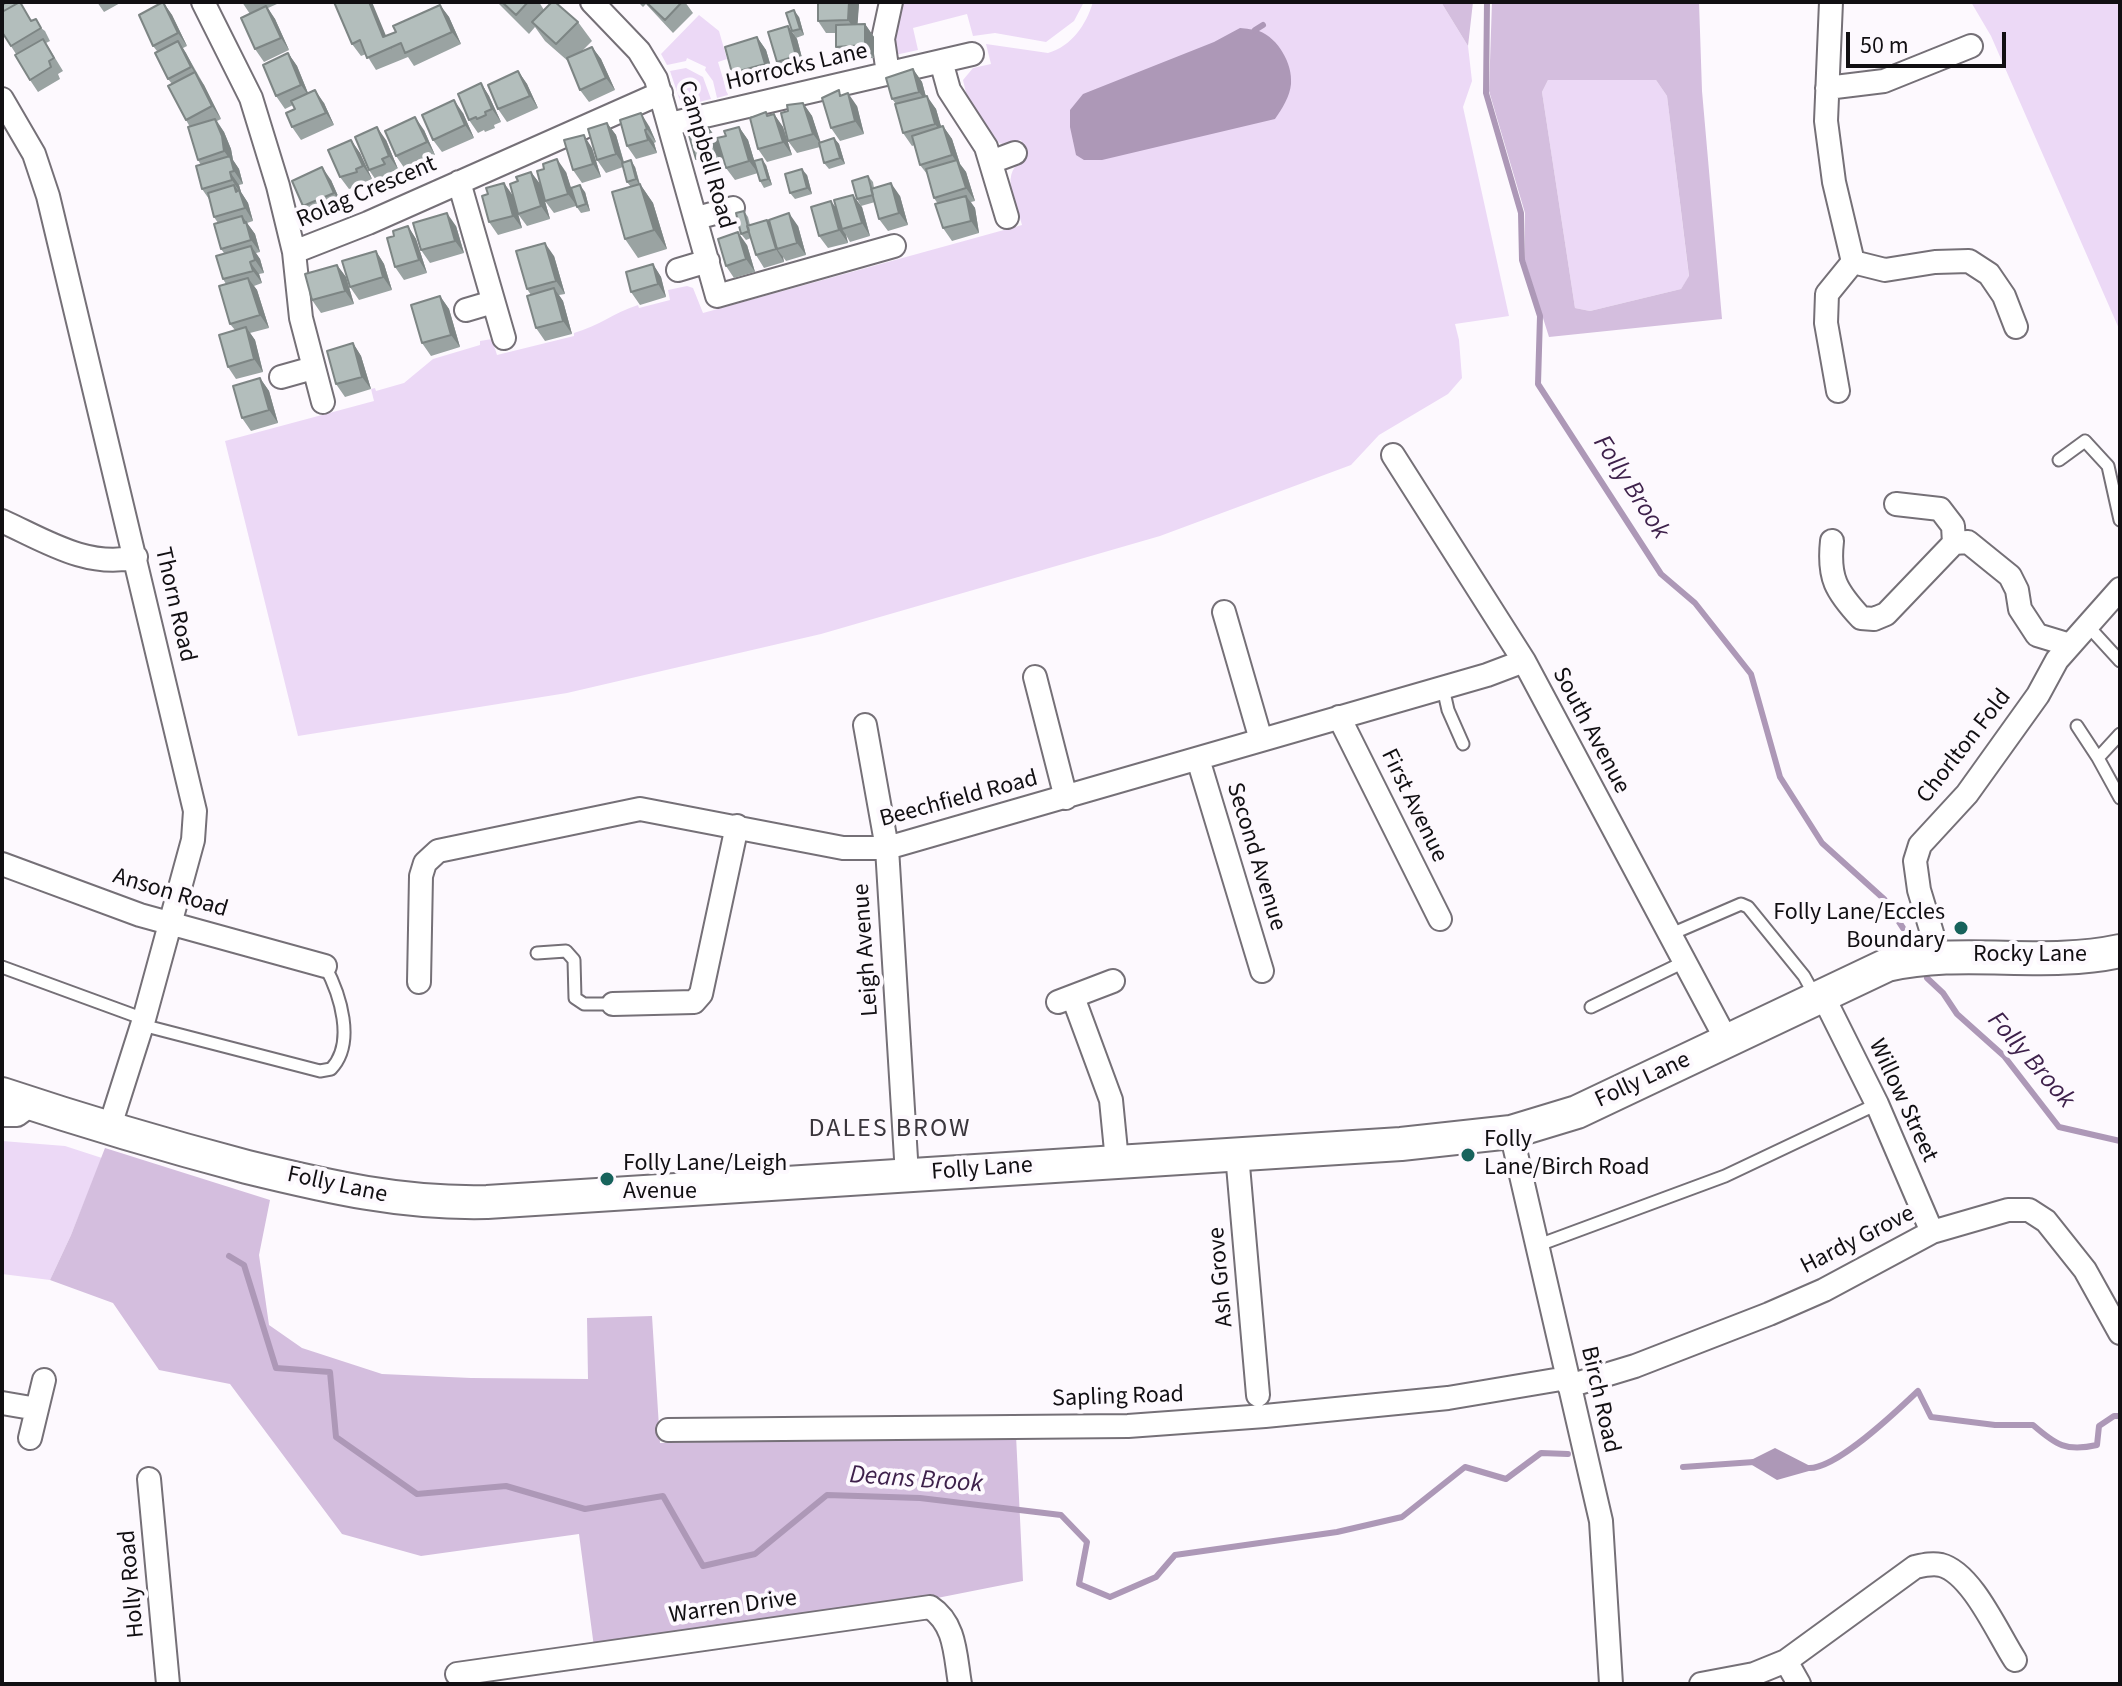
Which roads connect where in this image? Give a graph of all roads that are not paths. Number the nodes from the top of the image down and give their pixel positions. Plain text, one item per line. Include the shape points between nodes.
1 (203, 2) edge
2 (592, 2) edge
3 (891, 2) edge
4 (1831, 2) edge
5 (1971, 46) dead end
6 (972, 54) dead end
7 (941, 61) junction
8 (888, 74) junction
9 (1827, 88) junction
10 (661, 93) junction
11 (2, 99) edge
12 (670, 124) junction
13 (1015, 153) dead end
14 (991, 162) junction
15 (459, 182) junction
16 (733, 208) dead end
17 (1007, 217) dead end
18 (697, 218) junction
19 (894, 246) dead end
20 (294, 252) junction
21 (708, 261) junction
22 (1853, 262) junction
23 (678, 270) dead end
24 (493, 302) junction
25 (466, 310) dead end
26 (2016, 327) dead end
27 (504, 338) dead end
28 (313, 368) junction
29 (281, 377) dead end
30 (1838, 391) dead end
31 (323, 402) dead end
32 (1393, 455) dead end
33 (2059, 460) dead end
34 (1896, 504) dead end
35 (2120, 520) edge
36 (2, 521) edge
37 (1832, 541) dead end
38 (1954, 543) junction
39 (136, 557) junction
40 (2120, 589) edge
41 (1224, 612) dead end
42 (2088, 626) junction
43 (2070, 645) junction
44 (1524, 661) junction
45 (2120, 661) edge
46 (1035, 677) dead end
47 (1443, 688) junction
48 (1339, 717) junction
49 (865, 725) dead end
50 (2077, 726) dead end
51 (2120, 734) edge
52 (1261, 740) junction
53 (1463, 744) dead end
54 (2098, 758) junction
55 (1198, 759) junction
56 (1066, 798) junction
57 (2120, 798) edge
58 (737, 826) junction
59 (887, 848) junction
60 (2, 864) edge
61 (1440, 919) dead end
62 (169, 923) junction
63 (1669, 935) junction
64 (2120, 951) edge
65 (537, 953) dead end
66 (1939, 956) junction
67 (1684, 962) junction
68 (325, 966) joint
69 (2, 967) edge
70 (1262, 971) dead end
71 (1113, 981) dead end
72 (419, 982) dead end
73 (1818, 995) junction
74 (613, 1004) joint
75 (1591, 1007) dead end
76 (143, 1022) junction
77 (1727, 1041) junction
78 (2, 1094) edge
79 (32, 1104) junction
80 (1877, 1104) junction
81 (2, 1115) edge
82 (109, 1129) junction
83 (1511, 1132) junction
84 (1237, 1154) junction
85 (1117, 1161) junction
86 (907, 1175) junction
87 (1932, 1232) junction
88 (1536, 1246) junction
89 (2120, 1333) edge
90 (44, 1380) dead end
91 (1568, 1382) junction
92 (1258, 1395) dead end
93 (2, 1403) edge
94 (37, 1409) junction
95 (668, 1430) dead end
96 (30, 1438) dead end
97 (149, 1479) dead end
98 (2015, 1660) dead end
99 (1786, 1661) junction
100 (457, 1674) dead end
101 (168, 1684) edge
102 (960, 1684) edge
103 (1611, 1684) edge
104 (1701, 1684) edge
105 (1799, 1684) edge

1 - 20 street, Rolag Crescent via 251,98
2 - 10 street, Campbell Road via 649,64
3 - 8 street, Horrocks Lane via 883,39
4 - 9 street
5 - 9 street via 1884,81
6 - 7 street, Horrocks Lane
7 - 8 street, Horrocks Lane
7 - 14 street via 949,90
8 - 12 street, Horrocks Lane
9 - 22 street via 1829,150
10 - 12 street, Campbell Road
10 - 15 street, Rolag Crescent
11 - 39 street, Thorn Road via 43,179
12 - 18 street, Campbell Road
13 - 14 street
14 - 17 street
15 - 20 street, Rolag Crescent
15 - 24 street
16 - 18 street
18 - 21 street, Campbell Road
19 - 21 street, Campbell Road via 717,296
20 - 28 street
21 - 23 street
22 - 26 street via 1885,270 1969,261 1989,274
22 - 30 street via 1827,294 1826,323
24 - 25 street
24 - 27 street
28 - 29 street
28 - 31 street
32 - 44 street, South Avenue
33 - 35 lane via 2085,441 2108,466
34 - 38 street via 1940,509 1953,526
36 - 39 street via 89,558
37 - 38 street via 1833,583 1861,618 1874,619 1886,614
38 - 43 street via 1968,542 2010,576 2020,609 2037,635
39 - 62 street, Thorn Road via 195,811 193,840
40 - 42 street, Chorlton Fold
41 - 52 street
42 - 43 street, Chorlton Fold
42 - 45 lane
43 - 66 street, Chorlton Fold via 1967,794 1920,845 1915,861 1919,890
44 - 47 street, Beechfield Road
44 - 63 street, South Avenue
46 - 56 street
47 - 48 street, Beechfield Road
47 - 53 lane
48 - 52 street, Beechfield Road
48 - 61 street, First Avenue
49 - 59 street, Leigh Avenue
50 - 54 lane
51 - 54 lane
52 - 55 street, Beechfield Road
54 - 57 lane
55 - 56 street, Beechfield Road
55 - 70 street, Second Avenue
56 - 59 street, Beechfield Road
58 - 59 street, Beechfield Road via 843,848
58 - 72 street, Beechfield Road via 640,809 438,851 425,863 421,876
58 - 74 street via 701,994 694,1002
59 - 86 street, Leigh Avenue
60 - 62 street, Anson Road
62 - 68 street, Anson Road
62 - 76 street, Thorn Road
63 - 67 street, South Avenue
63 - 73 lane via 1741,904
64 - 66 main road, Rocky Lane via 2069,959
65 - 74 lane via 566,951 574,960 575,998 584,1004
66 - 73 main road, Folly Lane via 1887,965
67 - 75 lane
67 - 77 street, South Avenue
68 - 76 lane via 344,1028 331,1069 320,1071
69 - 76 lane
71 - 85 street via 1065,999 1111,1100
73 - 77 main road, Folly Lane
73 - 80 street, Willow Street
76 - 82 street, Thorn Road
77 - 83 main road, Folly Lane via 1577,1112
78 - 79 main road, Folly Lane
79 - 81 street via 17,1115
79 - 82 main road, Folly Lane
80 - 87 street, Willow Street
80 - 88 lane via 1725,1176
82 - 86 main road, Folly Lane via 351,1192 439,1202
83 - 84 main road, Folly Lane
83 - 88 street, Birch Road
84 - 85 main road, Folly Lane
84 - 92 street, Ash Grove
85 - 86 main road, Folly Lane
87 - 89 street, Hardy Grove via 2008,1210 2029,1210 2065,1243
87 - 91 street, Hardy Grove via 1769,1314 1635,1366
88 - 91 street, Birch Road
90 - 94 street
91 - 95 street, Sapling Road via 1128,1426
91 - 103 street, Birch Road via 1601,1521
93 - 94 street
94 - 96 street
97 - 101 street, Holly Road
98 - 99 street via 1960,1575 1931,1564 1915,1567
99 - 104 street via 1754,1674
99 - 105 street
100 - 102 street, Warren Drive via 930,1607 944,1616 952,1633

